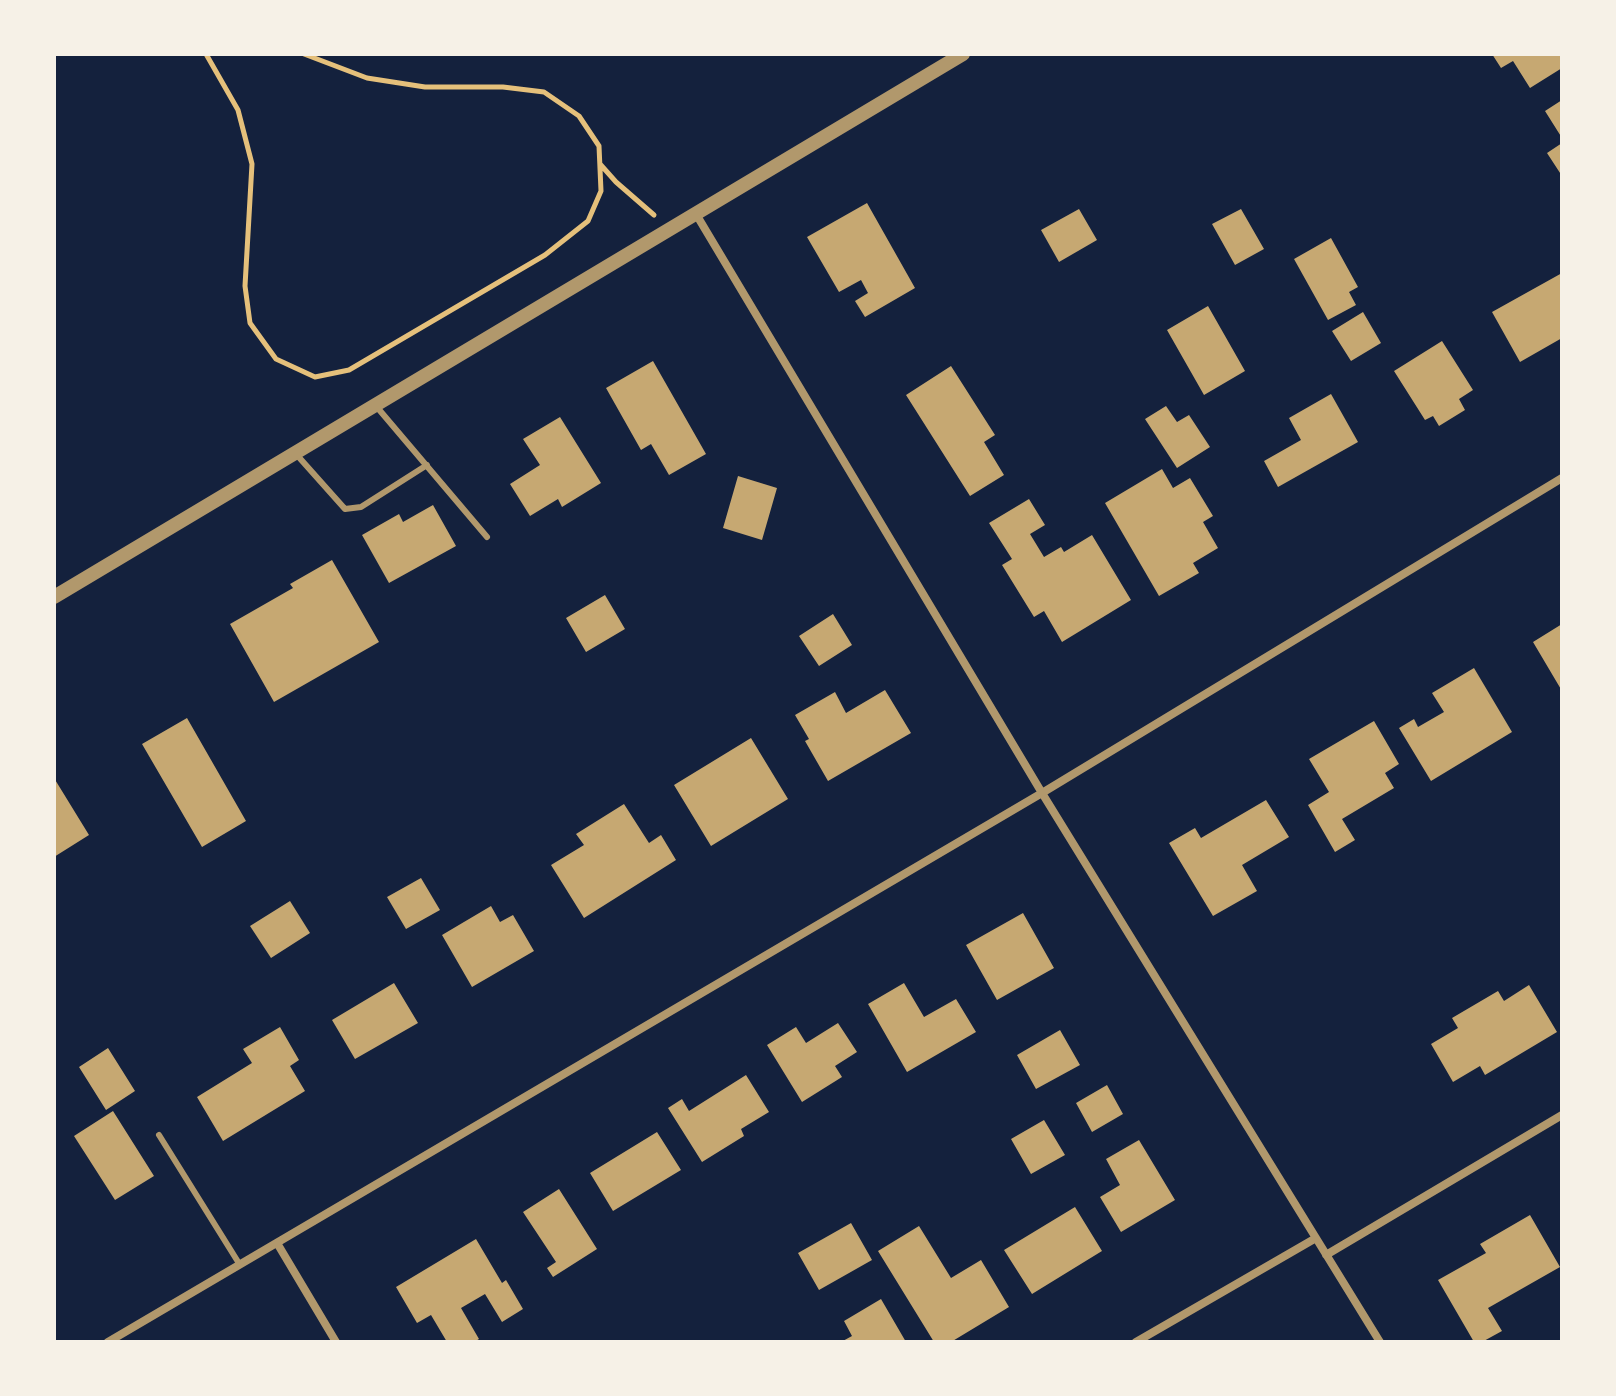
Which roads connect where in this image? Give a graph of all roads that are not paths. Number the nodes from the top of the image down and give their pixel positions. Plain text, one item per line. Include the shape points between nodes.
1 (963, 54) edge
2 (696, 214) junction
3 (376, 405) junction
4 (295, 453) junction
5 (427, 465) junction
6 (1562, 478) edge
7 (487, 537) dead end
8 (54, 597) edge
9 (1042, 793) junction
10 (1562, 1115) edge
11 (159, 1135) dead end
12 (1316, 1238) junction
13 (277, 1243) junction
14 (1326, 1255) junction
15 (240, 1265) junction
16 (108, 1342) edge
17 (336, 1342) edge
18 (1136, 1342) edge
19 (1380, 1342) edge

1 - 2 street
2 - 3 street
2 - 9 street
3 - 4 street
3 - 5 lane
4 - 5 lane via 345,509 361,507
4 - 8 street
5 - 7 lane
6 - 9 street
9 - 12 street
9 - 13 street
10 - 14 street
11 - 15 lane
12 - 14 street
12 - 18 street
13 - 15 street
13 - 17 street
14 - 19 street
15 - 16 street

